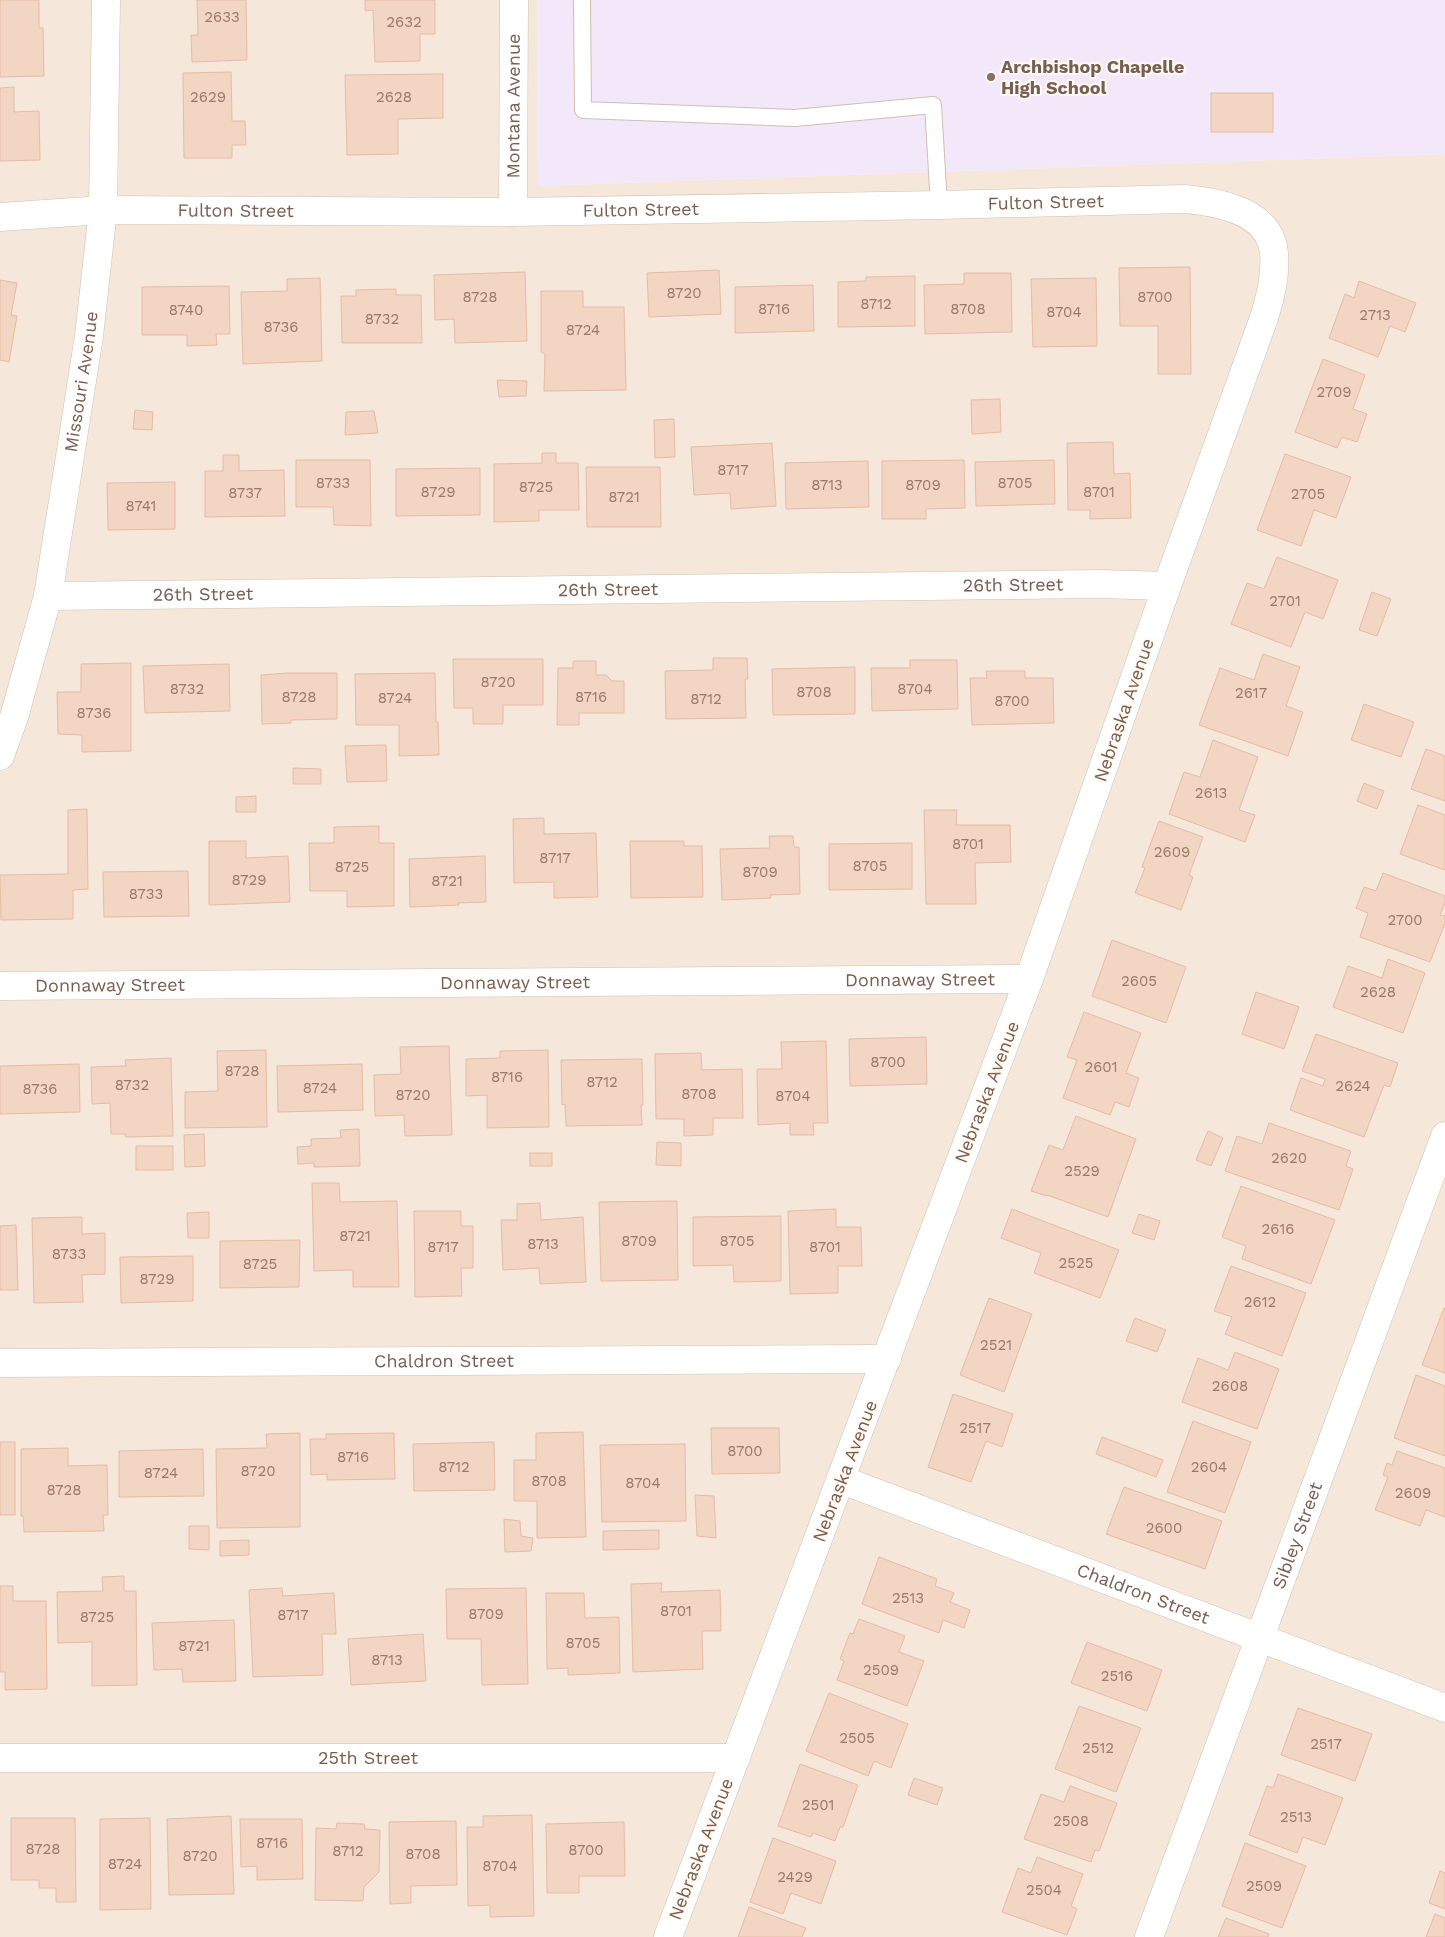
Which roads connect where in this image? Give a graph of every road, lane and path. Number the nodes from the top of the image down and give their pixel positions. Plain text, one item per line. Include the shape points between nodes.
1 (106, 0) edge
2 (514, 0) edge
3 (582, 0) edge
4 (939, 205) junction
5 (103, 210) junction
6 (513, 212) junction
7 (0, 217) edge
8 (1270, 238) joint
9 (1167, 586) junction
10 (48, 596) junction
11 (7, 715) edge
12 (0, 756) edge
13 (1029, 979) junction
14 (0, 986) edge
15 (1445, 1136) edge
16 (887, 1359) junction
17 (0, 1363) edge
18 (842, 1480) junction
19 (1258, 1638) junction
20 (1445, 1708) edge
21 (0, 1758) edge
22 (736, 1758) junction
23 (668, 1937) edge
24 (1149, 1937) edge

1 - 5 street, Missouri Avenue
2 - 6 street, Montana Avenue
3 - 4 lane via 583,110 795,118 933,105
4 - 6 street, Fulton Street
4 - 8 street, Fulton Street via 1211,201 1249,216 1261,224
5 - 6 street, Fulton Street
5 - 7 street, Fulton Street
5 - 10 street, Missouri Avenue via 89,336
8 - 9 street, Nebraska Avenue via 1274,266 1264,318
9 - 10 street, 26th Street via 1100,584
9 - 13 street, Nebraska Avenue
10 - 11 street, Missouri Avenue
11 - 12 street, Missouri Avenue
13 - 14 street, Donnaway Street
13 - 16 street, Nebraska Avenue
15 - 19 street, Sibley Street
16 - 17 street, Chaldron Street
16 - 18 street, Nebraska Avenue
18 - 19 street, Chaldron Street
18 - 22 street, Nebraska Avenue
19 - 20 street, Chaldron Street
19 - 24 street, Sibley Street
21 - 22 street, 25th Street
22 - 23 street, Nebraska Avenue

